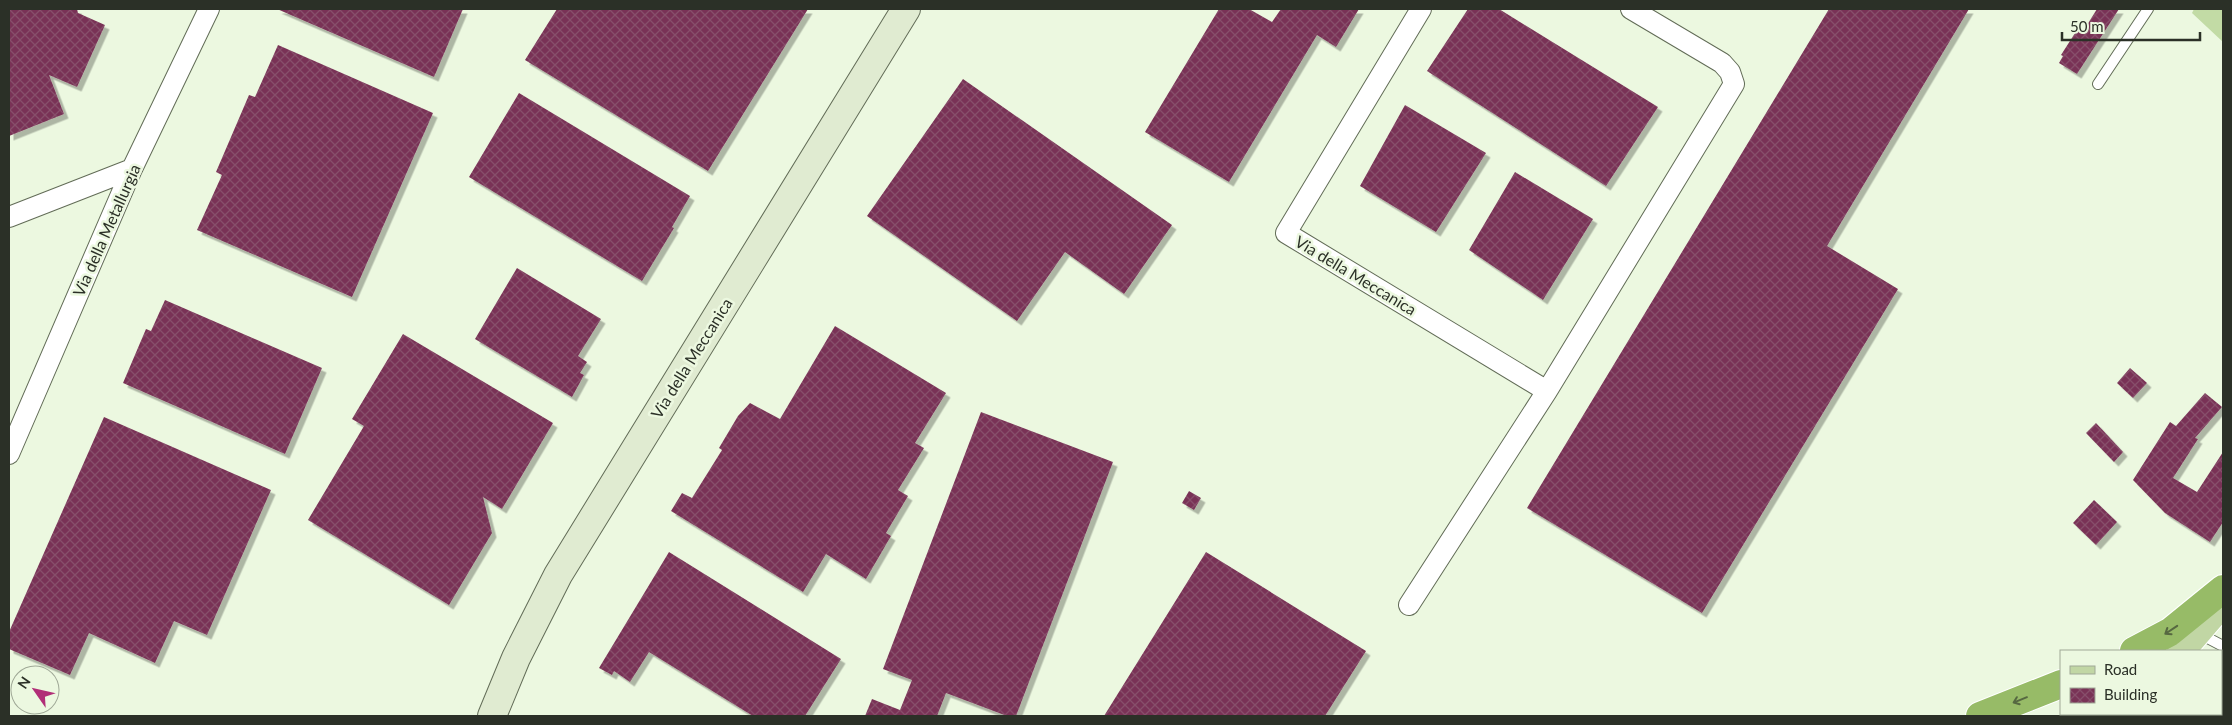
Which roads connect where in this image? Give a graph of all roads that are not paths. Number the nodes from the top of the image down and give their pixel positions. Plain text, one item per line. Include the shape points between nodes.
1 (209, 9) edge
2 (906, 9) edge
3 (1421, 9) edge
4 (1631, 9) edge
5 (2148, 9) edge
6 (2098, 84) dead end
7 (132, 170) junction
8 (9, 217) edge
9 (1547, 390) junction
10 (9, 454) edge
11 (2223, 589) edge
12 (2223, 602) edge
13 (1409, 605) dead end
14 (2189, 642) edge
15 (2223, 646) edge
16 (2136, 650) edge
17 (2060, 684) edge
18 (492, 716) edge
19 (1980, 716) edge

1 - 7 street, Via della Metallurgia
2 - 18 street, Via della Meccanica via 558,575 516,658
3 - 9 street, Via della Meccanica via 1286,233
4 - 9 street via 1722,63 1734,84
5 - 6 lane
7 - 8 street
7 - 10 street, Via della Metallurgia
9 - 13 street
11 -> 16 highway via 2170,632
12 - 14 main road
14 - 15 lane
17 -> 19 highway

